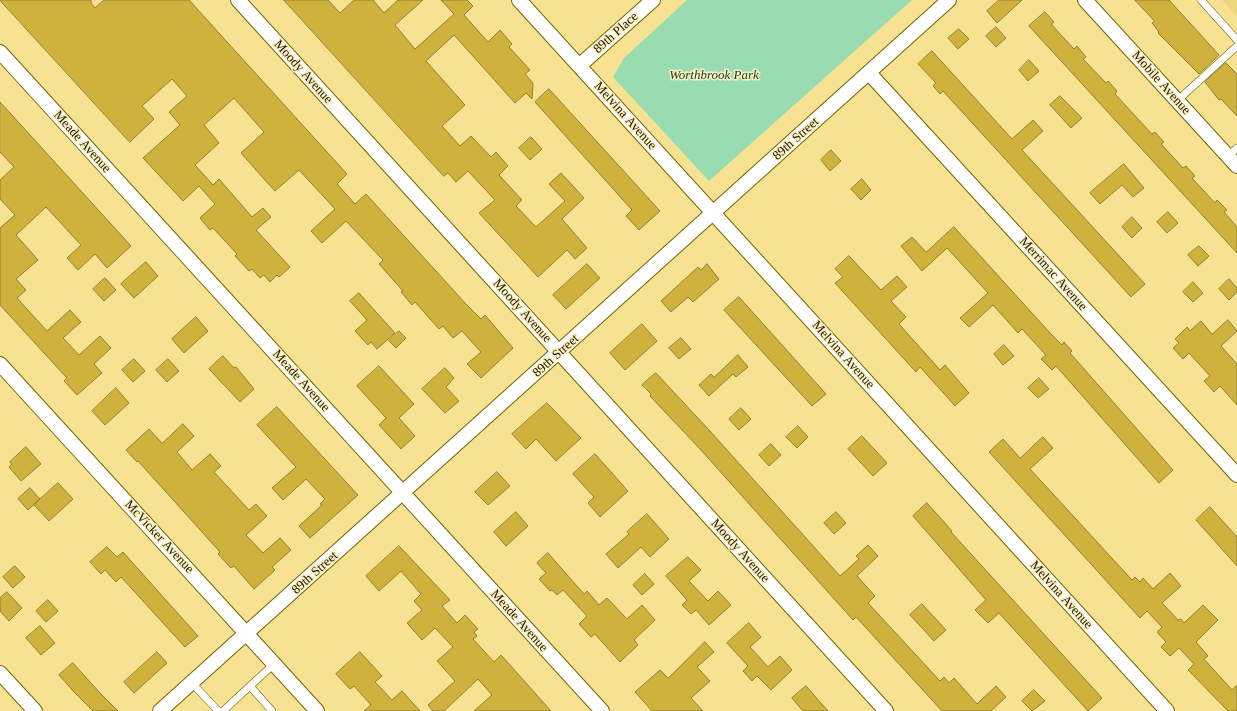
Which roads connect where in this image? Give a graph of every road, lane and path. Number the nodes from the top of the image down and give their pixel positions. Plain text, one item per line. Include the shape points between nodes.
1 (238, 0) edge
2 (518, 0) edge
3 (653, 0) edge
4 (949, 0) edge
5 (1085, 0) edge
6 (1201, 0) edge
7 (1237, 40) edge
8 (1237, 46) edge
9 (0, 52) edge
10 (579, 66) junction
11 (869, 73) junction
12 (1178, 101) junction
13 (1234, 157) edge
14 (713, 212) junction
15 (560, 353) junction
16 (0, 364) edge
17 (1237, 475) edge
18 (403, 493) junction
19 (248, 634) junction
20 (274, 664) junction
21 (0, 673) edge
22 (192, 683) junction
23 (250, 686) junction
24 (35, 711) edge
25 (160, 711) edge
26 (218, 711) edge
27 (223, 711) edge
28 (272, 711) edge
29 (317, 711) edge
30 (602, 711) edge
31 (886, 711) edge
32 (1167, 711) edge

1 - 15 street, Moody Avenue
2 - 10 street, Melvina Avenue
3 - 10 street, 89th Place
4 - 11 street, 89th Street
5 - 12 street, Mobile Avenue
6 - 7 lane
8 - 12 lane
9 - 18 street, Meade Avenue
10 - 14 street, Melvina Avenue
11 - 14 street, 89th Street
11 - 17 street, Merrimac Avenue
12 - 13 street, Mobile Avenue
14 - 15 street, 89th Street
14 - 32 street, Melvina Avenue
15 - 18 street, 89th Street
15 - 31 street, Moody Avenue
16 - 19 street, McVicker Avenue
18 - 19 street, 89th Street
18 - 30 street, Meade Avenue
19 - 20 street, McVicker Avenue
19 - 22 street, 89th Street
20 - 23 lane
20 - 29 street, McVicker Avenue
21 - 24 street
22 - 25 street, 89th Street
22 - 26 lane
23 - 27 lane
23 - 28 lane

